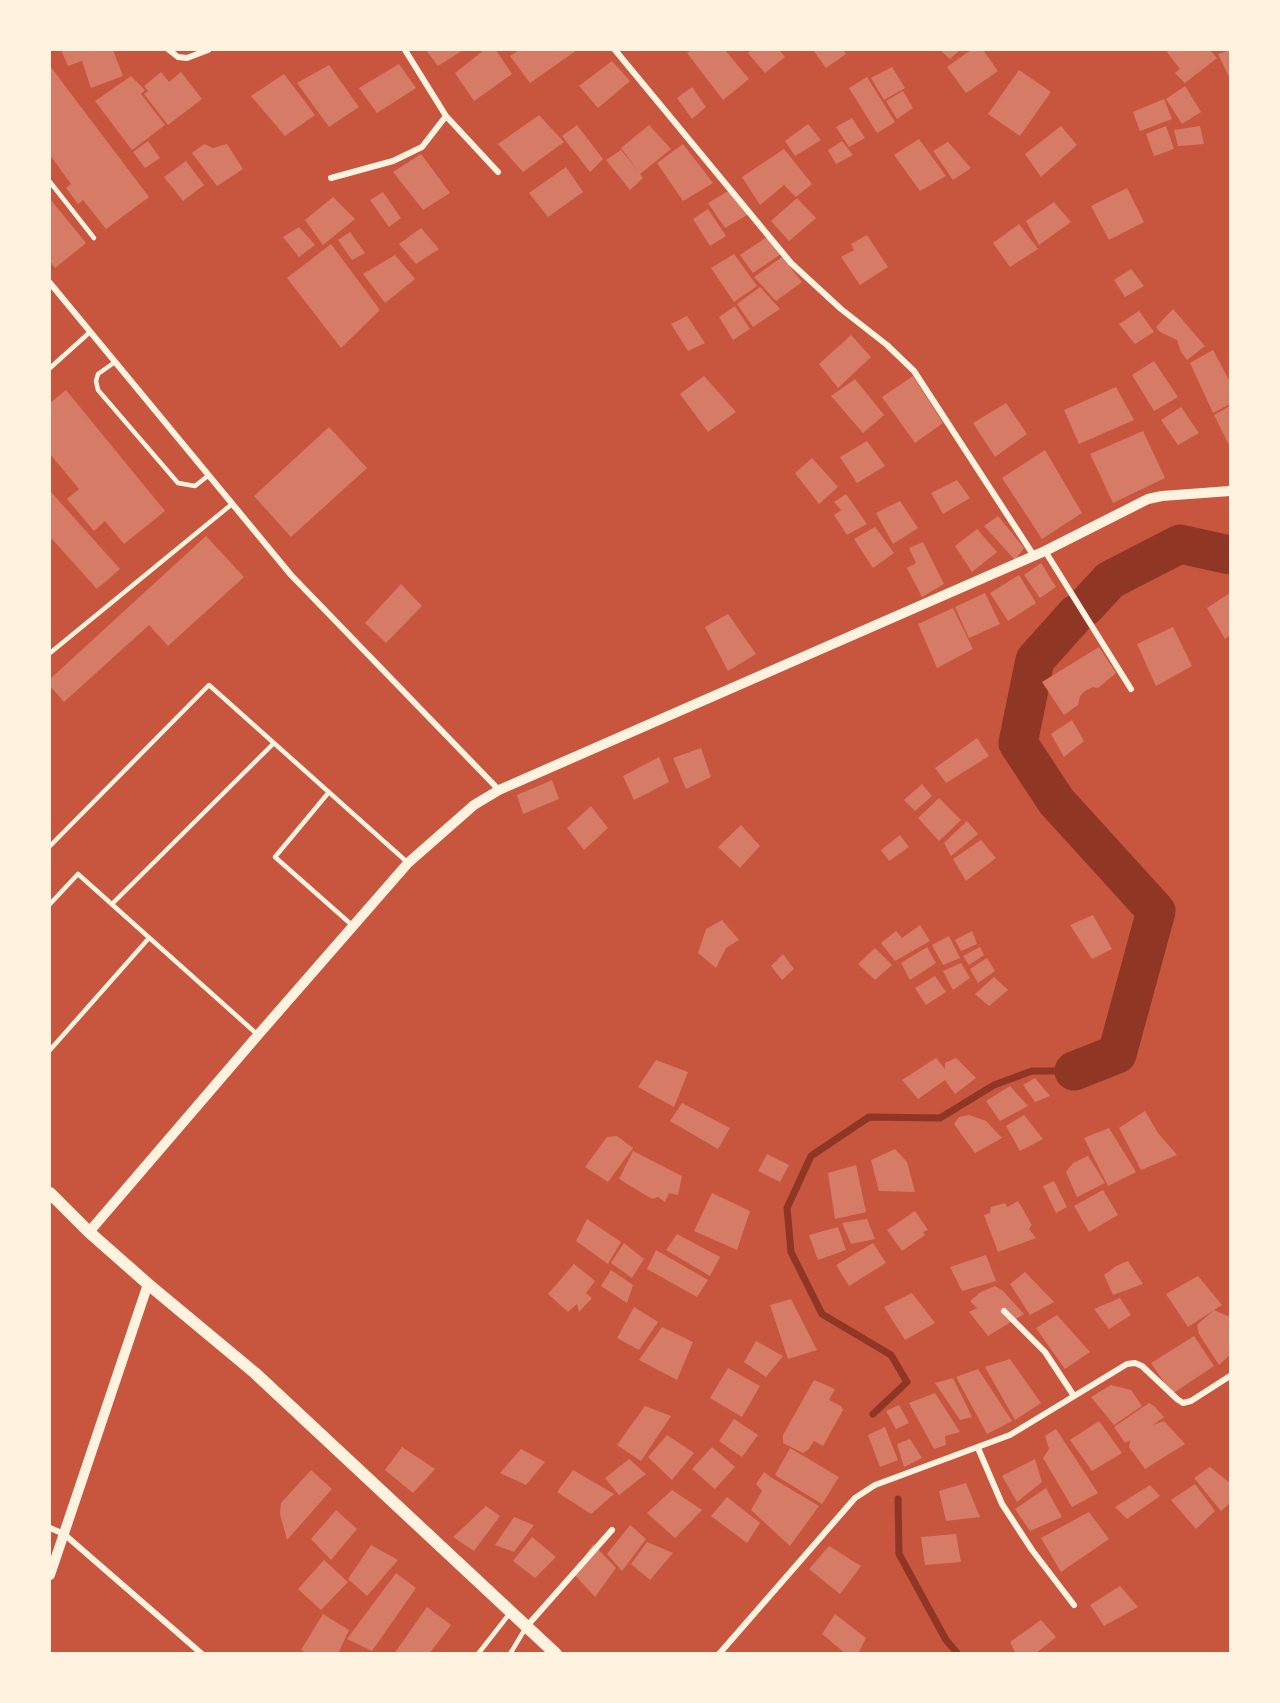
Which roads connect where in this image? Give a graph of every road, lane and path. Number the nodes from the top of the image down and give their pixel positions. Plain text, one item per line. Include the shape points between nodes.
1 (169, 50) edge
2 (208, 50) edge
3 (405, 50) edge
4 (615, 50) edge
5 (446, 116) junction
6 (498, 172) dead end
7 (331, 178) dead end
8 (50, 182) edge
9 (94, 238) dead end
10 (50, 283) edge
11 (90, 332) junction
12 (115, 362) junction
13 (50, 368) edge
14 (209, 475) junction
15 (1230, 491) edge
16 (232, 504) junction
17 (1040, 553) junction
18 (50, 653) edge
19 (1131, 690) dead end
20 (274, 743) junction
21 (499, 790) junction
22 (329, 792) junction
23 (50, 846) edge
24 (408, 863) junction
25 (50, 904) edge
26 (112, 904) junction
27 (353, 926) junction
28 (149, 938) junction
29 (258, 1035) junction
30 (50, 1050) edge
31 (50, 1193) edge
32 (89, 1232) junction
33 (148, 1284) junction
34 (1004, 1311) dead end
35 (1230, 1376) edge
36 (1074, 1396) junction
37 (978, 1448) junction
38 (50, 1528) edge
39 (612, 1530) dead end
40 (64, 1534) junction
41 (50, 1575) edge
42 (1074, 1605) dead end
43 (511, 1612) junction
44 (526, 1626) junction
45 (202, 1653) edge
46 (478, 1653) edge
47 (510, 1653) edge
48 (556, 1653) edge
49 (719, 1653) edge

1 - 2 street via 187,58
3 - 5 street
4 - 17 street via 791,263 914,371
5 - 6 street
5 - 7 street via 422,147 393,161
8 - 9 lane
10 - 11 street
11 - 12 street
11 - 13 lane
12 - 14 street
12 - 14 lane via 98,374 98,390 178,483 195,486
14 - 16 street
15 - 17 street via 1148,499
16 - 18 lane
16 - 21 street via 291,575
17 - 19 street
17 - 21 street
20 - 22 lane
20 - 23 lane via 209,685
20 - 26 lane
21 - 24 street via 474,805
22 - 24 lane
22 - 27 lane via 276,857
24 - 27 street
25 - 26 lane via 78,874
26 - 28 lane
27 - 29 street
28 - 29 lane
28 - 30 lane
29 - 32 street
31 - 32 main road
32 - 33 main road
33 - 40 street
33 - 43 main road via 255,1373
34 - 36 street via 1045,1352
35 - 36 street via 1183,1403 1142,1366 1127,1364
36 - 37 street via 1010,1435
37 - 42 street via 1002,1504
37 - 49 street via 875,1485 855,1498
38 - 40 street
39 - 44 street
40 - 41 street
40 - 45 street
43 - 44 main road
43 - 46 lane
44 - 47 lane
44 - 48 main road

